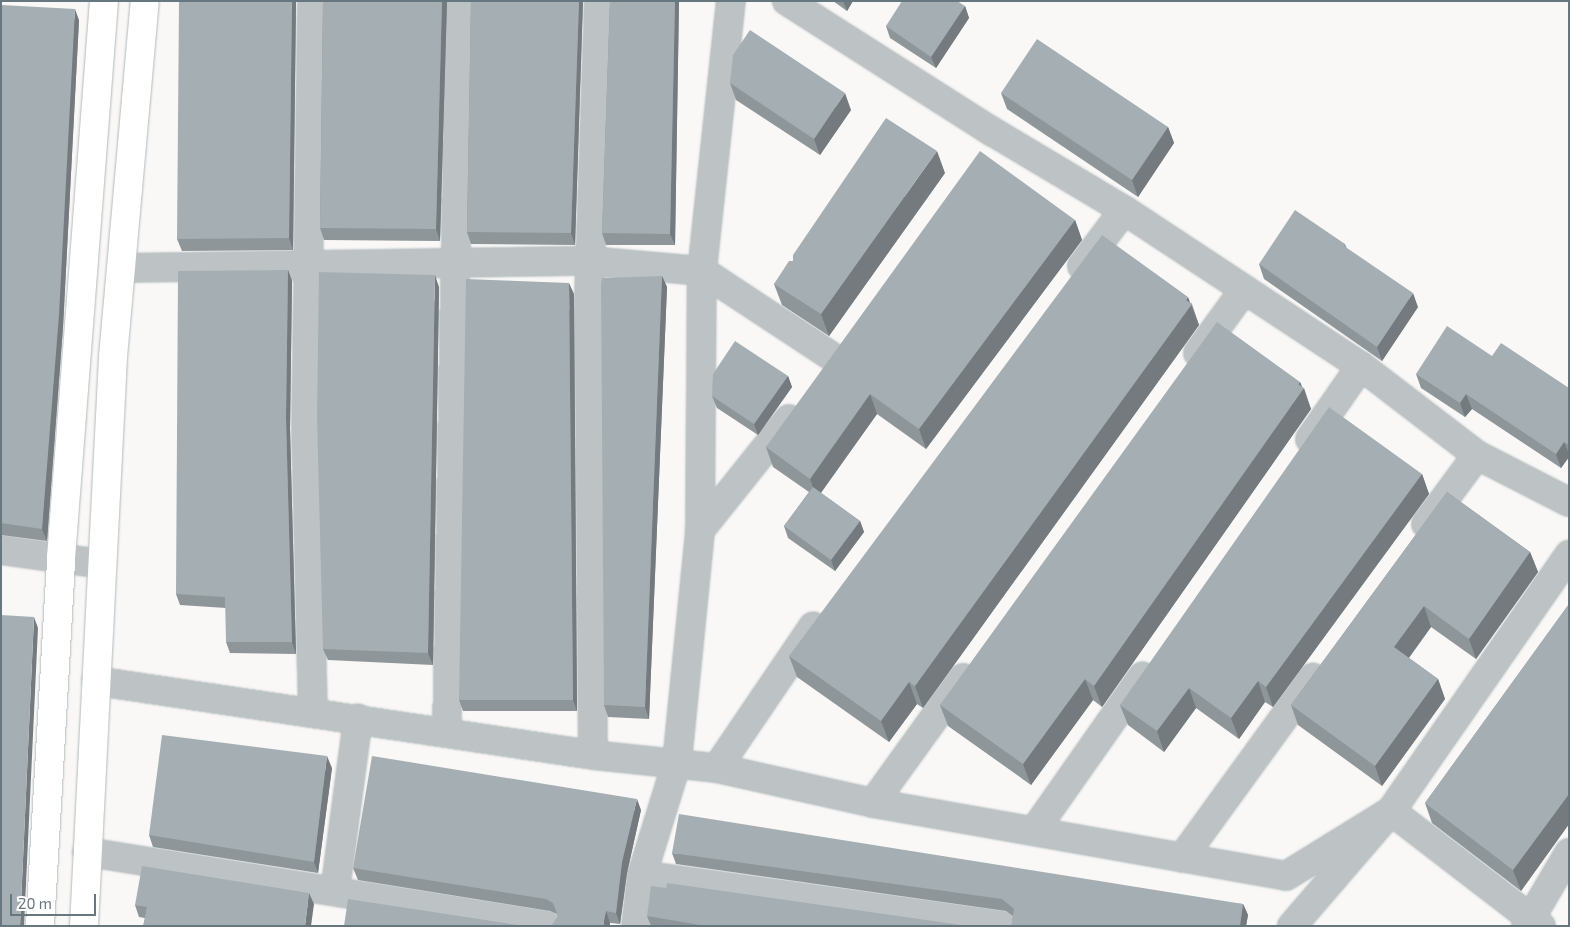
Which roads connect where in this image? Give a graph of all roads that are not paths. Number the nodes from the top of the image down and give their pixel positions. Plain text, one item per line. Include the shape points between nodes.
1 (104, 1) edge
2 (145, 1) edge
3 (312, 1) edge
4 (460, 1) edge
5 (599, 1) edge
6 (731, 1) edge
7 (787, 1) edge
8 (993, 132) junction
9 (976, 157) edge
10 (1124, 210) junction
11 (590, 262) junction
12 (455, 263) junction
13 (307, 265) junction
14 (121, 268) junction
15 (702, 271) junction
16 (1065, 289) edge
17 (1244, 290) junction
18 (851, 334) edge
19 (834, 358) junction
20 (1361, 366) junction
21 (1186, 370) edge
22 (1477, 455) junction
23 (1298, 456) edge
24 (1569, 502) edge
25 (700, 530) junction
26 (1412, 543) edge
27 (1, 550) edge
28 (1569, 555) edge
29 (61, 558) junction
30 (102, 564) junction
31 (829, 606) edge
32 (1160, 652) edge
33 (1329, 656) edge
34 (977, 658) edge
35 (96, 681) junction
36 (313, 712) junction
37 (358, 719) junction
38 (447, 732) junction
39 (592, 755) junction
40 (677, 762) junction
41 (717, 768) junction
42 (873, 803) junction
43 (1391, 811) junction
44 (1034, 831) junction
45 (87, 852) junction
46 (1569, 853) edge
47 (1182, 858) junction
48 (642, 876) junction
49 (335, 891) junction
50 (1532, 924) edge
51 (40, 926) edge
52 (84, 926) edge
53 (547, 926) edge
54 (636, 926) edge
55 (1004, 926) edge
56 (1292, 926) edge

1 - 29 main road
2 - 14 main road
3 - 13 street
4 - 12 street
5 - 11 street
6 - 15 street
7 - 8 street
8 - 9 street
8 - 10 street
10 - 16 street
10 - 17 street
11 - 12 street
11 - 15 street
11 - 39 street
12 - 13 street
12 - 38 street
13 - 14 street
13 - 36 street via 306,429
14 - 30 main road
15 - 19 street
15 - 25 street
17 - 20 street
17 - 21 street
18 - 19 street
19 - 25 street via 767,449
20 - 22 street
20 - 23 street
22 - 24 street
22 - 26 street
25 - 40 street
27 - 29 street
28 - 43 street
29 - 30 street
29 - 51 main road
30 - 35 main road
31 - 41 street via 787,662
32 - 44 street
33 - 47 street
34 - 42 street
35 - 36 street
35 - 45 main road
36 - 37 street
37 - 38 street
37 - 49 street
38 - 39 street
39 - 40 street
40 - 41 street
40 - 48 street
41 - 42 street
42 - 44 street
43 - 47 street via 1286,876
43 - 50 street
43 - 56 street
44 - 47 street
45 - 49 street
45 - 52 main road
46 - 50 street
48 - 54 street
48 - 55 street
49 - 53 street

